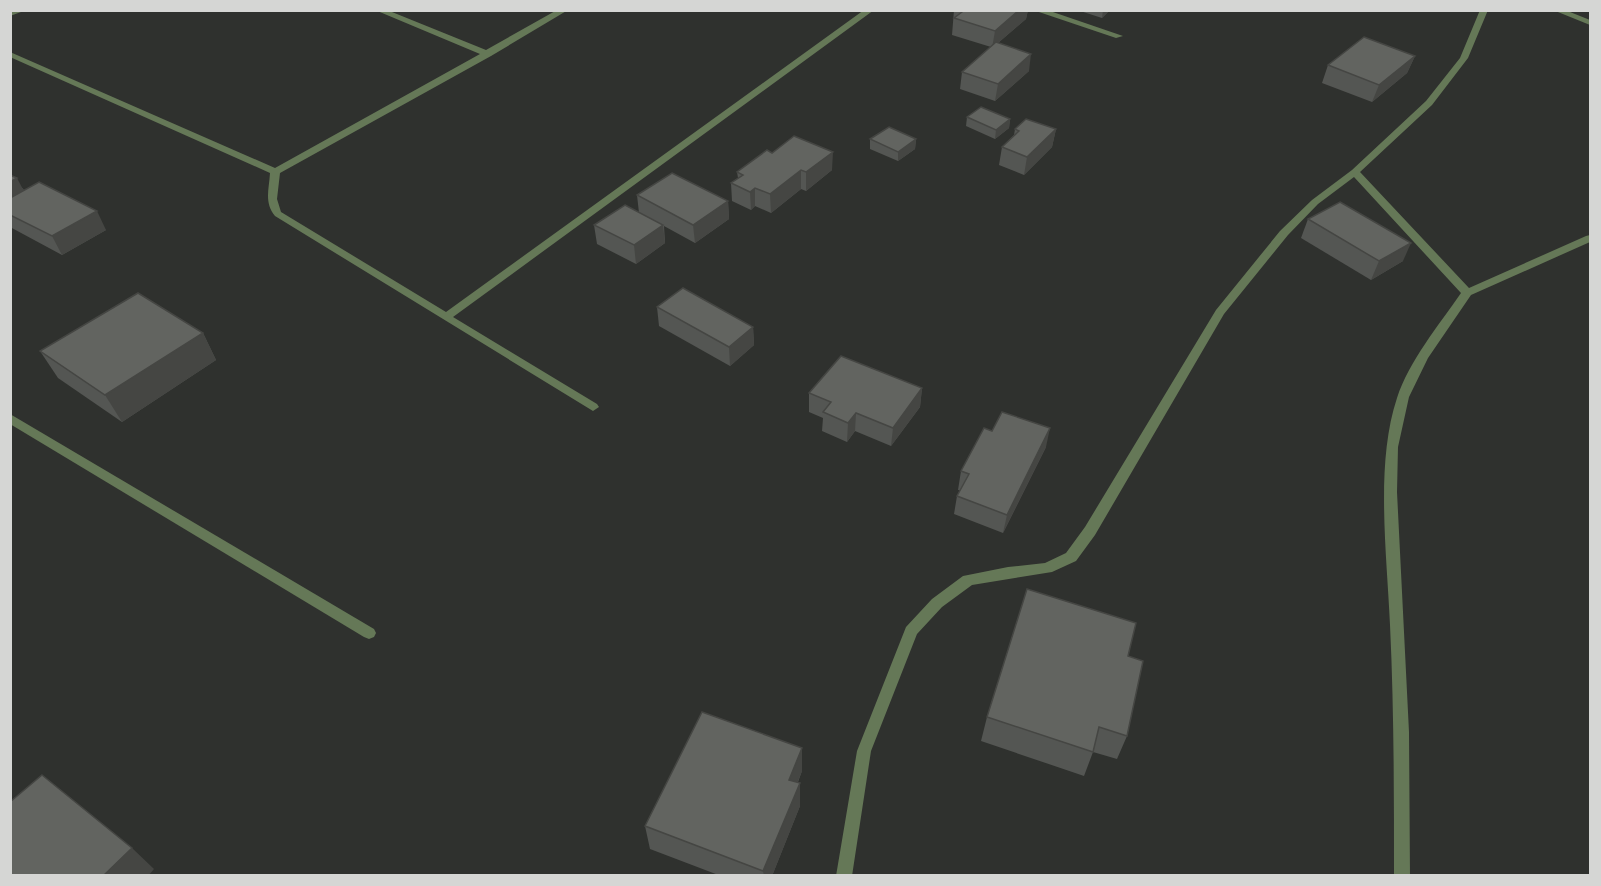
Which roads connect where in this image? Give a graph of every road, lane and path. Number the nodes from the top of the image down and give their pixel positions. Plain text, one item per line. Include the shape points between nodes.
1 (18, 10) edge
2 (379, 10) edge
3 (564, 10) edge
4 (870, 10) edge
5 (1037, 10) edge
6 (1484, 10) edge
7 (1557, 10) edge
8 (10, 14) edge
9 (1590, 23) edge
10 (1119, 36) dead end
11 (10, 54) edge
12 (488, 54) junction
13 (275, 172) junction
14 (1355, 172) junction
15 (1590, 238) edge
16 (1467, 293) junction
17 (447, 316) junction
18 (593, 406) dead end
19 (10, 418) edge
20 (369, 633) dead end
21 (844, 876) edge
22 (1402, 876) edge

1 - 8 street
2 - 12 street
3 - 12 street
4 - 17 street
5 - 10 street
6 - 14 street via 1464,58 1429,103
7 - 9 street
11 - 13 street
12 - 13 street
13 - 17 street via 270,201 278,214
14 - 16 street
14 - 21 street via 1315,202 1284,234 1220,312 1071,557 1047,568 968,580 937,603 911,631 864,751
15 - 16 street
16 - 22 street via 1423,357 1403,397 1392,447 1402,732
17 - 18 street
19 - 20 street

